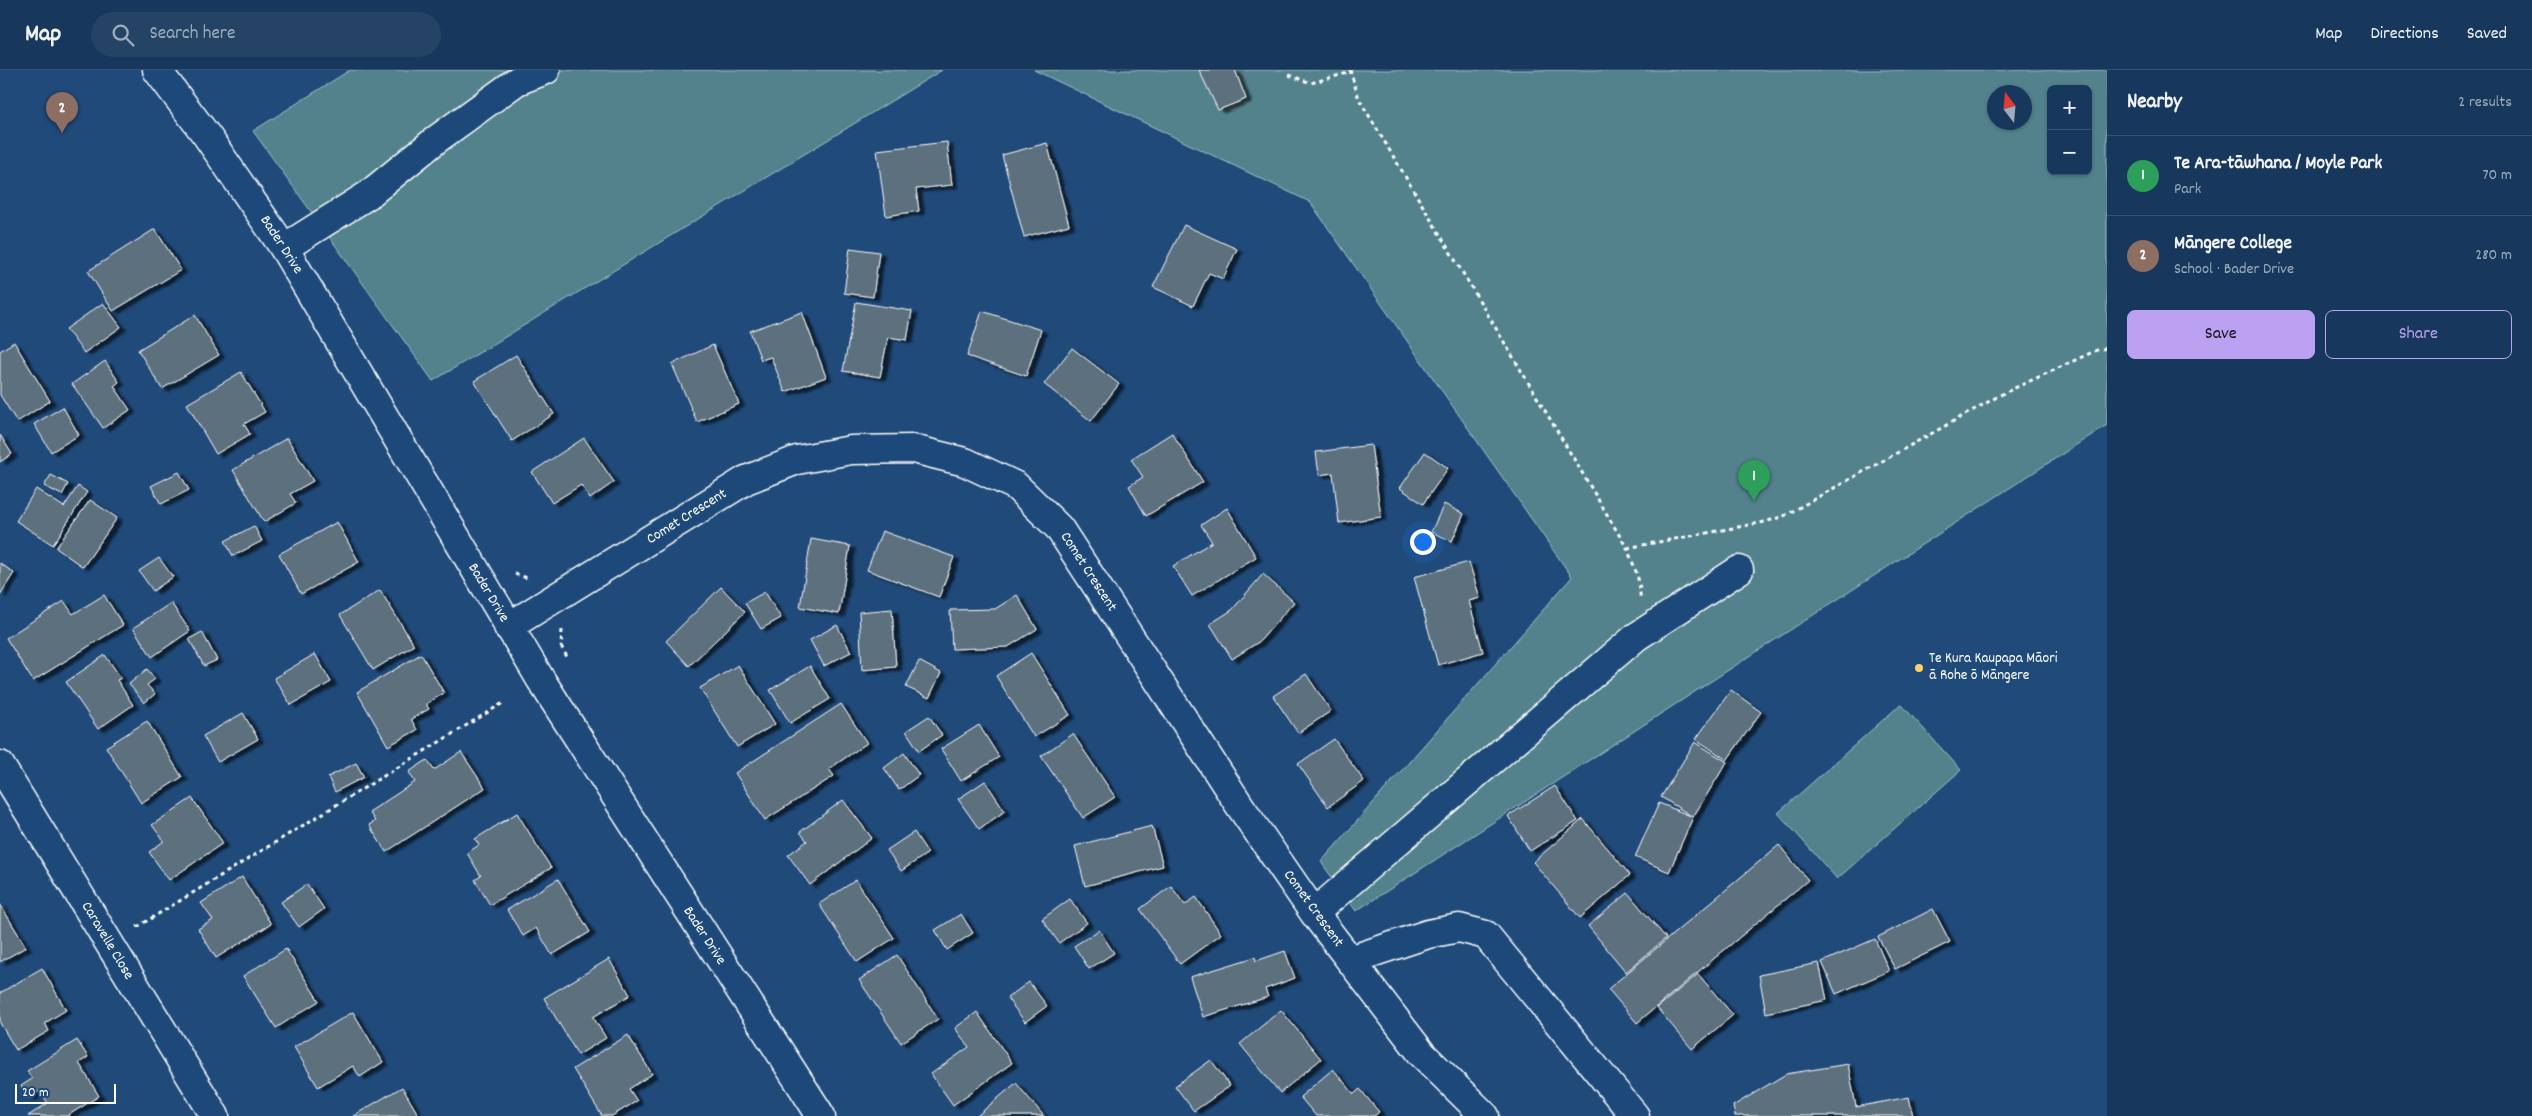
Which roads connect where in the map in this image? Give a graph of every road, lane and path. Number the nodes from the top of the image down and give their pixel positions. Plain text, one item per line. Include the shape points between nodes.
1 (157, 70) edge
2 (546, 70) edge
3 (1351, 71) edge
4 (1288, 75) dead end
5 (284, 248) junction
6 (2107, 348) edge
7 (1627, 548) junction
8 (1739, 570) dead end
9 (508, 627) junction
10 (1636, 637) junction
11 (503, 703) dead end
12 (0, 764) edge
13 (1314, 913) junction
14 (109, 944) junction
15 (1350, 960) junction
16 (215, 1116) edge
17 (820, 1116) edge
18 (1486, 1116) edge
19 (1635, 1116) edge

1 - 5 street, Bader Drive
2 - 5 street via 517,81 368,195
3 - 4 path via 1311,83
3 - 7 path via 1359,99
5 - 9 street, Bader Drive
6 - 7 path via 2004,393 1784,516
7 - 10 path via 1641,589
8 - 10 street
9 - 13 street, Comet Crescent via 746,480 797,460 851,450 913,449 965,462 1016,486 1059,528 1240,806
9 - 17 street, Bader Drive
10 - 13 street
11 - 14 path
12 - 14 street, Caravelle Close
13 - 15 street, Comet Crescent
14 - 16 street, Caravelle Close
15 - 18 street, Comet Crescent via 1422,1054
15 - 19 street via 1428,934 1459,928 1486,935

